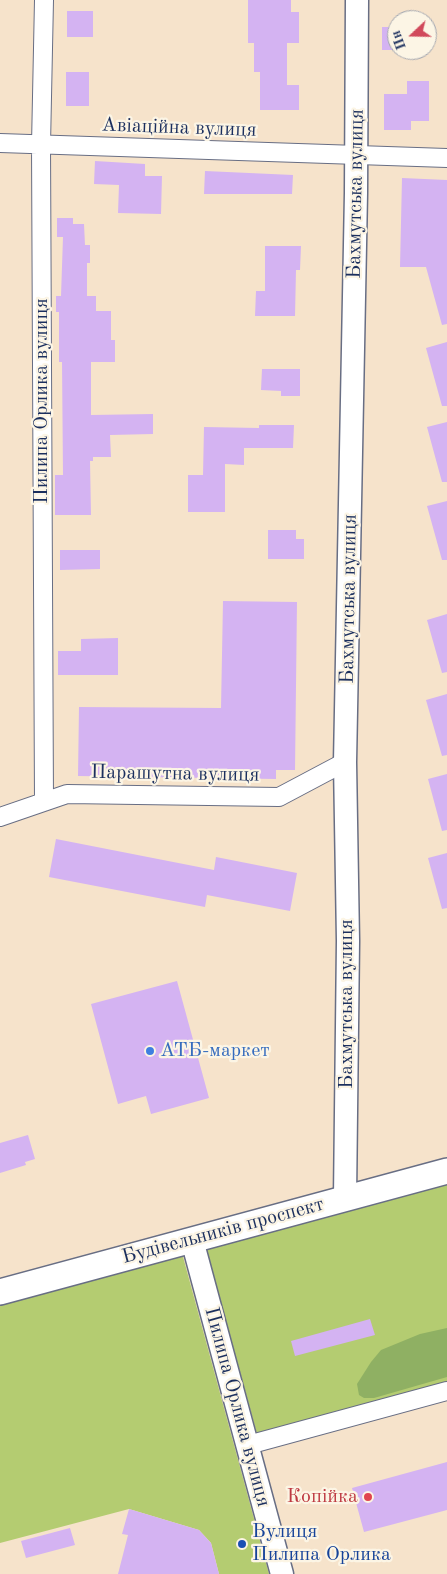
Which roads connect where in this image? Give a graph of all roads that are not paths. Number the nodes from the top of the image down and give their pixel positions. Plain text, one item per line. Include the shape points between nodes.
1 (44, 0) edge
2 (357, 0) edge
3 (0, 143) edge
4 (41, 145) junction
5 (357, 156) junction
6 (447, 158) edge
7 (345, 762) junction
8 (44, 802) junction
9 (0, 817) edge
10 (447, 1170) edge
11 (346, 1198) junction
12 (192, 1240) junction
13 (0, 1292) edge
14 (447, 1391) edge
15 (248, 1445) junction
16 (282, 1574) edge

1 - 4 street, Пилипа Орлика вулиця
2 - 5 street, Бахмутська вулиця
3 - 4 street, Авіаційна вулиця
4 - 5 street, Авіаційна вулиця
4 - 8 street, Пилипа Орлика вулиця
5 - 6 street, Авіаційна вулиця
5 - 7 street, Бахмутська вулиця
7 - 8 street, Парашутна вулиця via 279,797 67,794
7 - 11 street, Бахмутська вулиця via 348,941
8 - 9 street, Парашутна вулиця
10 - 11 main road, Будівельників проспект
11 - 12 main road, Будівельників проспект
12 - 13 main road, Будівельників проспект
12 - 15 street, Пилипа Орлика вулиця
14 - 15 street
15 - 16 street, Пилипа Орлика вулиця

